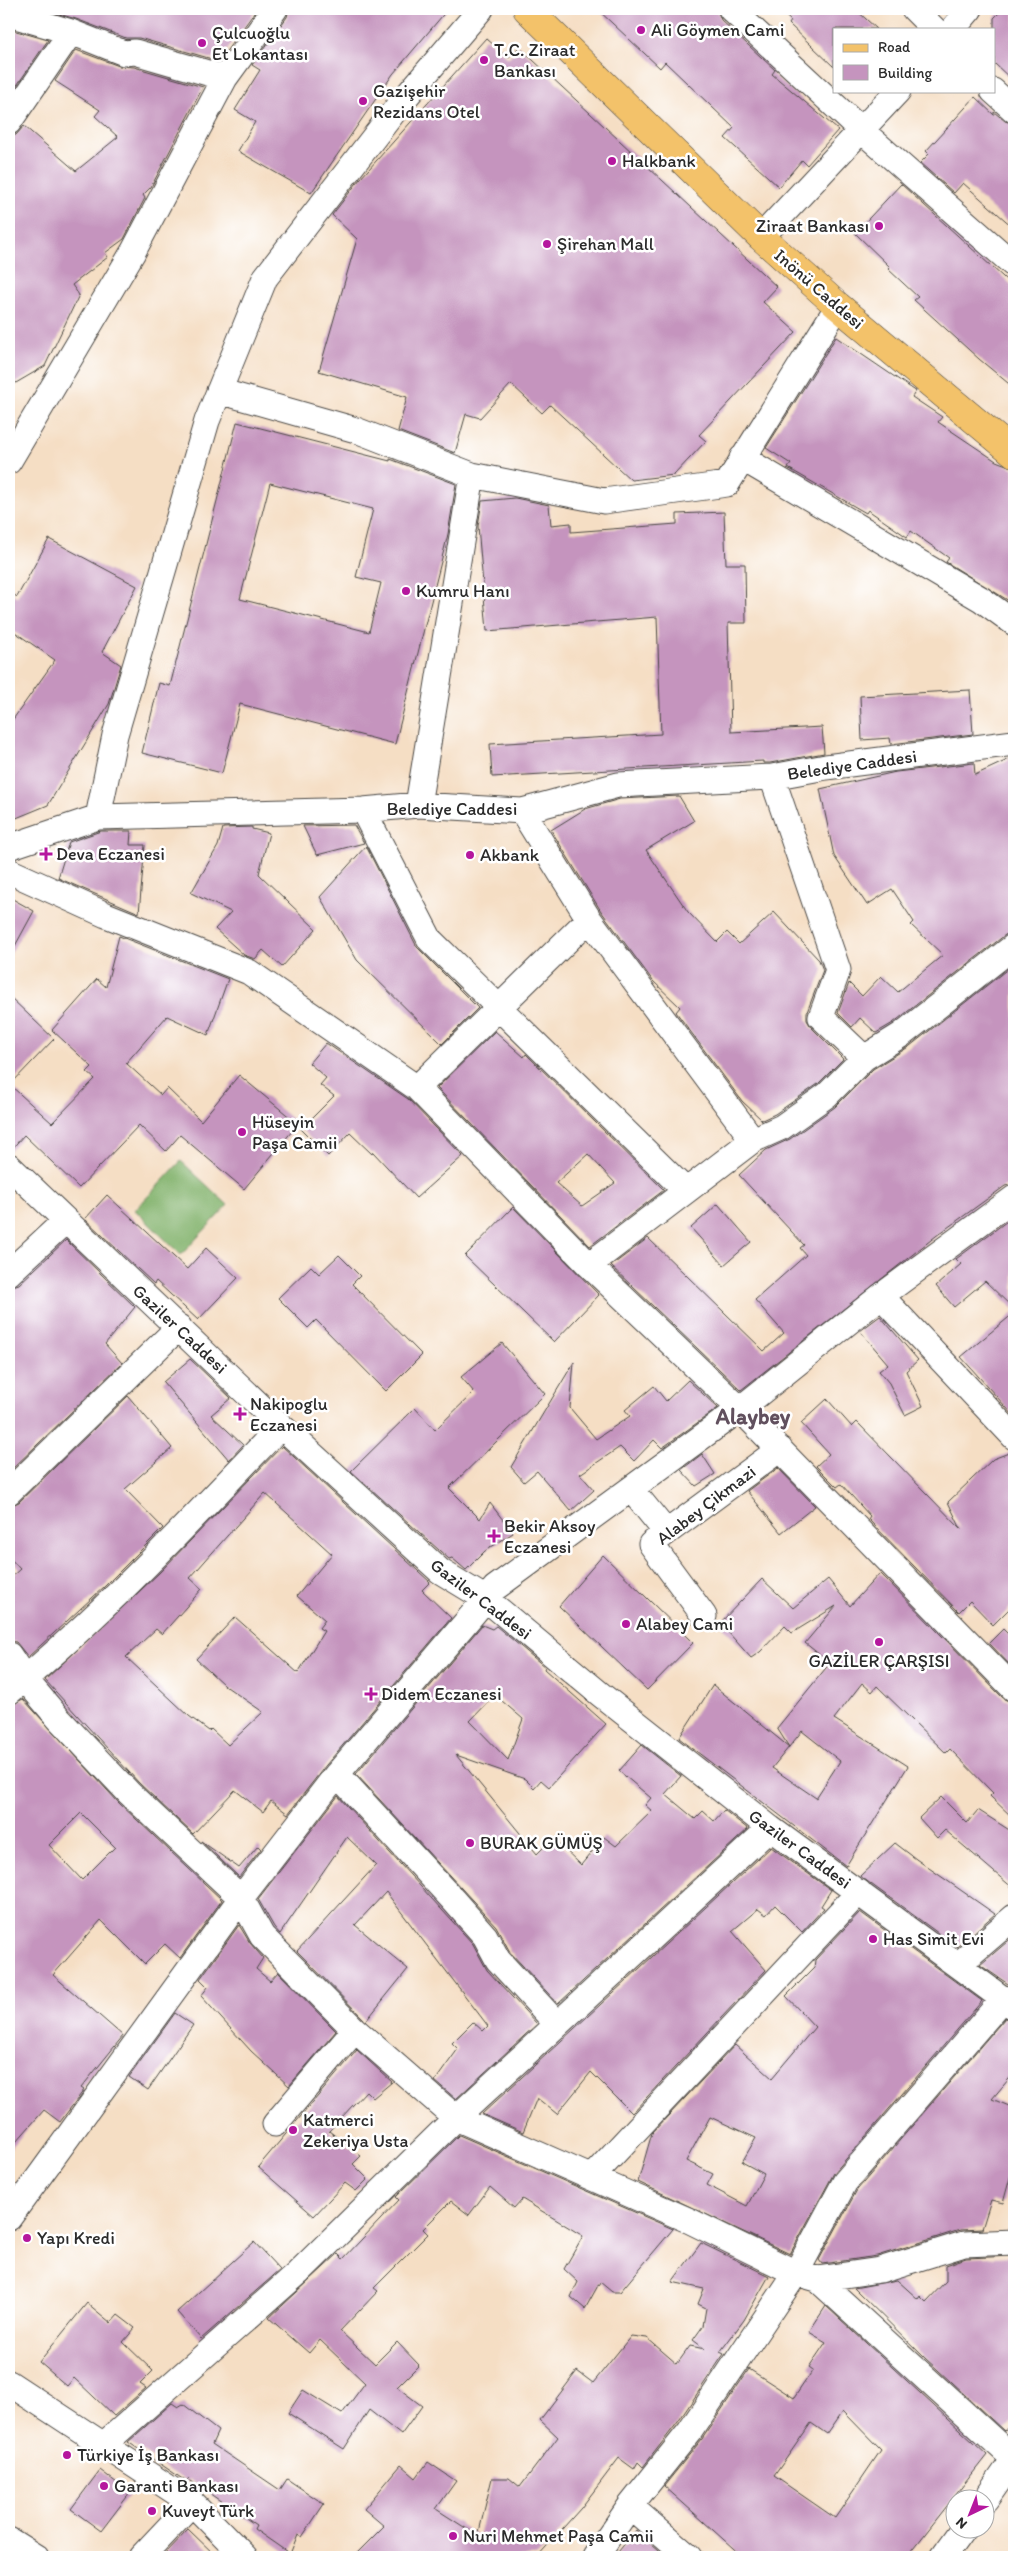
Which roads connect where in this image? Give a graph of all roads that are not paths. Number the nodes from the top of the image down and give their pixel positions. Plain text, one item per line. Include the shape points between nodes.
1 (275, 9) edge
2 (481, 9) edge
3 (527, 9) edge
4 (731, 9) edge
5 (914, 9) edge
6 (970, 9) edge
7 (9, 14) edge
8 (933, 28) edge
9 (954, 28) edge
10 (71, 32) junction
11 (225, 78) junction
12 (897, 92) edge
13 (994, 92) edge
14 (1014, 110) edge
15 (9, 122) edge
16 (861, 130) junction
17 (761, 237) junction
18 (1014, 265) edge
19 (838, 306) junction
20 (219, 391) junction
21 (1014, 453) edge
22 (742, 458) junction
23 (9, 461) edge
24 (472, 475) junction
25 (1014, 623) edge
26 (1014, 743) edge
27 (772, 777) junction
28 (418, 805) junction
29 (363, 810) junction
30 (522, 811) junction
31 (98, 818) junction
32 (9, 847) edge
33 (9, 871) edge
34 (589, 919) junction
35 (1014, 946) edge
36 (500, 1007) junction
37 (864, 1058) junction
38 (417, 1088) junction
39 (753, 1140) junction
40 (9, 1166) edge
41 (686, 1191) junction
42 (1014, 1198) edge
43 (65, 1221) junction
44 (589, 1265) junction
45 (9, 1273) edge
46 (881, 1296) junction
47 (178, 1327) junction
48 (740, 1409) junction
49 (281, 1426) junction
50 (1014, 1437) edge
51 (780, 1449) junction
52 (631, 1489) junction
53 (9, 1492) edge
54 (666, 1532) junction
55 (491, 1594) junction
56 (704, 1616) dead end
57 (9, 1655) edge
58 (17, 1685) edge
59 (1014, 1689) edge
60 (337, 1774) junction
61 (770, 1828) junction
62 (859, 1892) junction
63 (241, 1898) junction
64 (1014, 1916) edge
65 (959, 1964) junction
66 (1009, 2003) edge
67 (557, 2024) junction
68 (355, 2030) junction
69 (456, 2118) junction
70 (275, 2124) dead end
71 (592, 2177) junction
72 (9, 2218) edge
73 (1014, 2242) edge
74 (807, 2276) junction
75 (9, 2383) edge
76 (102, 2446) junction
77 (1014, 2459) edge
78 (994, 2488) edge
79 (192, 2503) junction
80 (630, 2506) junction
81 (957, 2538) edge
82 (9, 2540) edge
83 (36, 2557) edge
84 (141, 2557) edge
85 (245, 2557) edge
86 (595, 2557) edge
87 (689, 2557) edge
88 (943, 2557) edge

1 - 11 street
2 - 20 street via 399,105 265,278
3 - 17 main road, Inönü Caddesi
4 - 16 street
5 - 8 street
6 - 9 street
7 - 10 street
10 - 11 street via 124,53 135,52
10 - 15 street
11 - 23 street via 133,252
12 - 16 street
13 - 14 street
16 - 17 street
16 - 18 street
17 - 19 main road, Inönü Caddesi
19 - 21 main road, Inönü Caddesi
19 - 22 street
20 - 24 street via 356,430
20 - 31 street via 207,421 115,735
22 - 24 street via 727,484 604,501
22 - 25 street via 981,599
24 - 28 street
26 - 27 street, Belediye Caddesi
27 - 30 street, Belediye Caddesi via 618,785
27 - 37 street via 838,970 821,1017
28 - 29 street, Belediye Caddesi
28 - 30 street, Belediye Caddesi
29 - 31 street, Belediye Caddesi
29 - 36 street via 430,940
30 - 34 street
31 - 32 street, Belediye Caddesi
33 - 38 street via 106,915 248,972
34 - 36 street
34 - 39 street
35 - 37 street via 901,1036
36 - 38 street
36 - 41 street
37 - 39 street via 827,1096 782,1127
38 - 44 street
39 - 41 street
40 - 43 street, Gaziler Caddesi
41 - 44 street
42 - 46 street
43 - 45 street
43 - 47 street, Gaziler Caddesi
44 - 48 street
46 - 48 street
46 - 50 street
47 - 49 street, Gaziler Caddesi
47 - 53 street
48 - 51 street
48 - 52 street
49 - 55 street, Gaziler Caddesi via 440,1571
49 - 58 street via 134,1579
51 - 54 street, Alabey Çikmazi
51 - 59 street
52 - 54 street
52 - 55 street
54 - 56 street, Alabey Çikmazi via 651,1544
55 - 60 street
55 - 61 street, Gaziler Caddesi via 600,1694
57 - 58 street
58 - 63 street
60 - 63 street
60 - 67 street via 485,1936 498,1960
61 - 62 street, Gaziler Caddesi
61 - 67 street
62 - 65 street, Gaziler Caddesi
62 - 71 street
63 - 68 street via 262,1936
63 - 72 street
64 - 65 street
65 - 66 street, Gaziler Caddesi
66 - 74 street via 845,2182
67 - 69 street
68 - 69 street
68 - 70 street
69 - 71 street
69 - 76 street via 298,2273
71 - 74 street
73 - 74 street via 964,2244 880,2270
74 - 77 street
74 - 80 street
75 - 76 street
76 - 79 street
77 - 78 street
79 - 84 street
79 - 85 street
80 - 86 street
80 - 87 street
81 - 88 street
82 - 83 street

